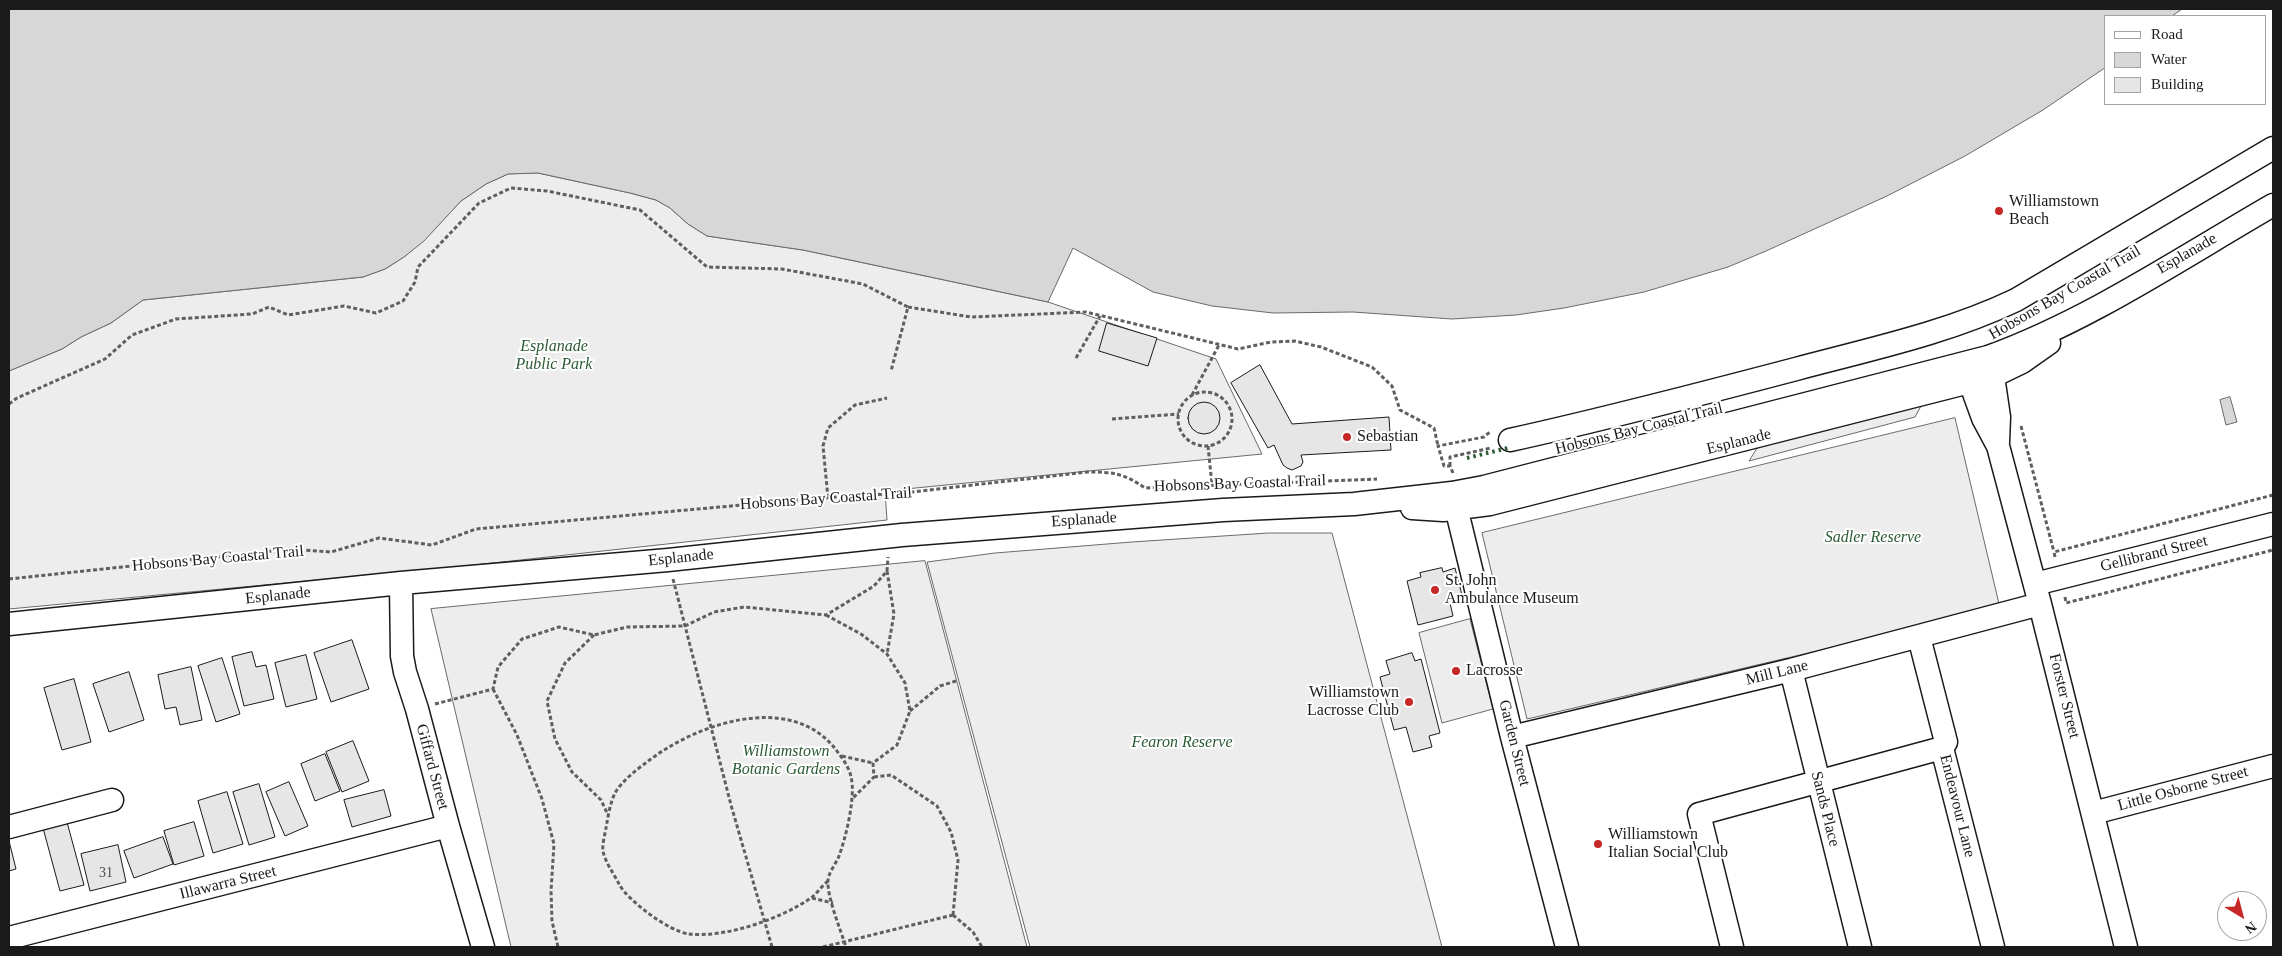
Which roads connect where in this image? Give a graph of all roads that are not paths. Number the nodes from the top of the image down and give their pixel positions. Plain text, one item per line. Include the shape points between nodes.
1 (2273, 148) edge
2 (2273, 204) edge
3 (1977, 375) junction
4 (1501, 435) road end
5 (1452, 488) junction
6 (2273, 524) edge
7 (401, 583) junction
8 (2038, 594) junction
9 (9, 624) edge
10 (1919, 637) junction
11 (1791, 670) junction
12 (1512, 737) junction
13 (1942, 748) junction
14 (2273, 766) edge
15 (1818, 781) junction
16 (112, 800) dead end
17 (2093, 813) junction
18 (448, 826) junction
19 (9, 827) edge
20 (19, 940) edge
21 (483, 947) edge
22 (1567, 947) edge
23 (1732, 947) edge
24 (1860, 947) edge
25 (1993, 947) edge
26 (2126, 947) edge

1 - 4 street, Hobsons Bay Coastal Trail via 2016,300 1981,316 1928,334 1597,421
2 - 3 street, Esplanade via 2102,304 2022,362
3 - 5 street, Esplanade via 1507,500
3 - 8 street, Forster Street via 1983,418 1998,446
5 - 7 street, Esplanade via 1354,504 1223,510 890,536 668,560
5 - 12 street, Garden Street
6 - 8 street, Gellibrand Street
7 - 9 street, Esplanade
7 - 18 street, Giffard Street via 402,656
8 - 10 street, Mill Lane
8 - 17 street, Forster Street
10 - 11 street, Mill Lane
10 - 13 street, Endeavour Lane via 1946,742
11 - 12 street, Mill Lane
11 - 15 street, Sands Place
12 - 22 street, Garden Street
13 - 15 street
13 - 25 street, Endeavour Lane
14 - 17 street, Little Osborne Street
15 - 23 street via 1699,814
15 - 24 street, Sands Place
16 - 19 street
17 - 26 street, Forster Street
18 - 20 street, Illawarra Street
18 - 21 street, Giffard Street

